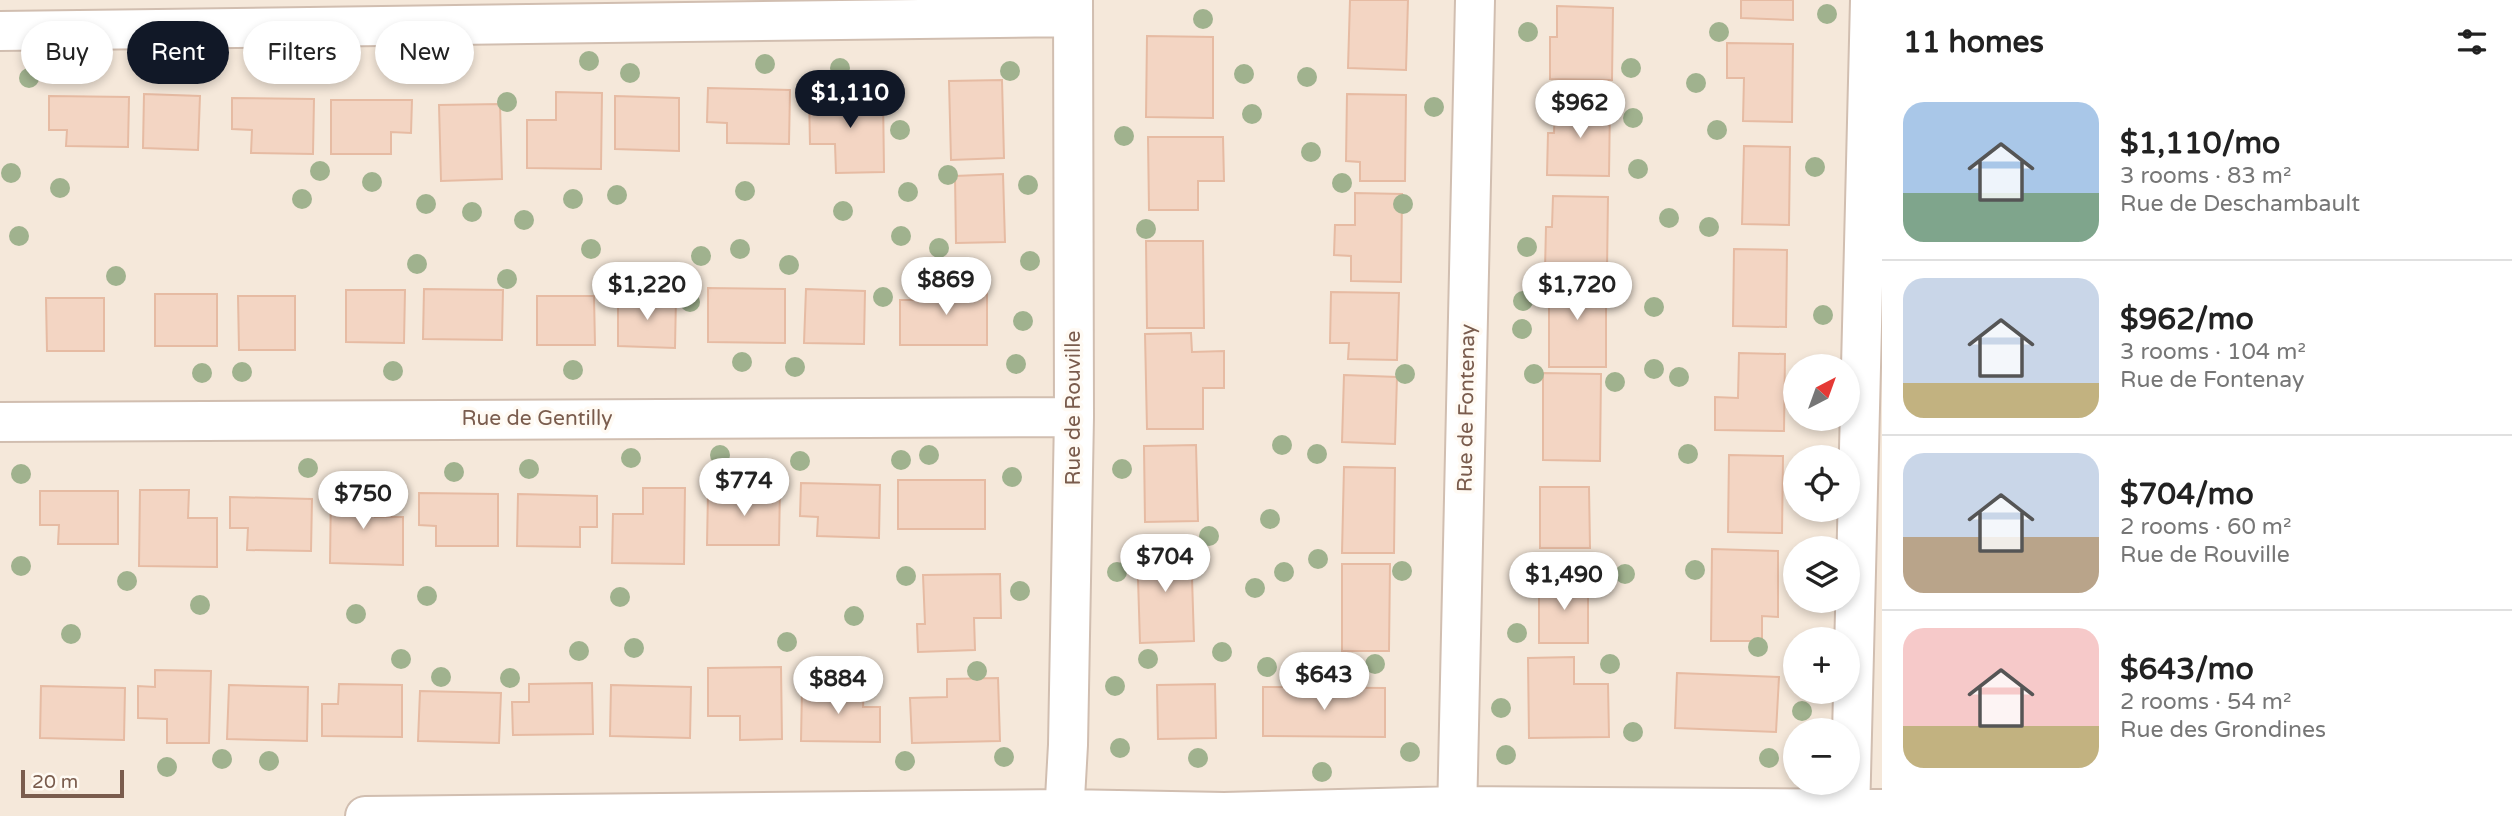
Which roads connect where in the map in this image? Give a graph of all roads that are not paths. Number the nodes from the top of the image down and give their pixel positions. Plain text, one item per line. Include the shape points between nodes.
1 (1475, 0) edge
2 (1870, 0) edge
3 (1073, 8) edge
4 (0, 31) edge
5 (1074, 417) junction
6 (0, 422) edge
7 (1457, 811) edge
8 (1860, 811) edge
9 (1064, 812) edge
10 (676, 815) edge
11 (365, 816) edge

1 - 7 street, Rue de Fontenay
2 - 8 street
3 - 4 street
3 - 5 street, Rue de Rouville
5 - 6 street, Rue de Gentilly
5 - 9 street, Rue de Rouville
7 - 8 street
7 - 9 street
9 - 10 street
10 - 11 street

